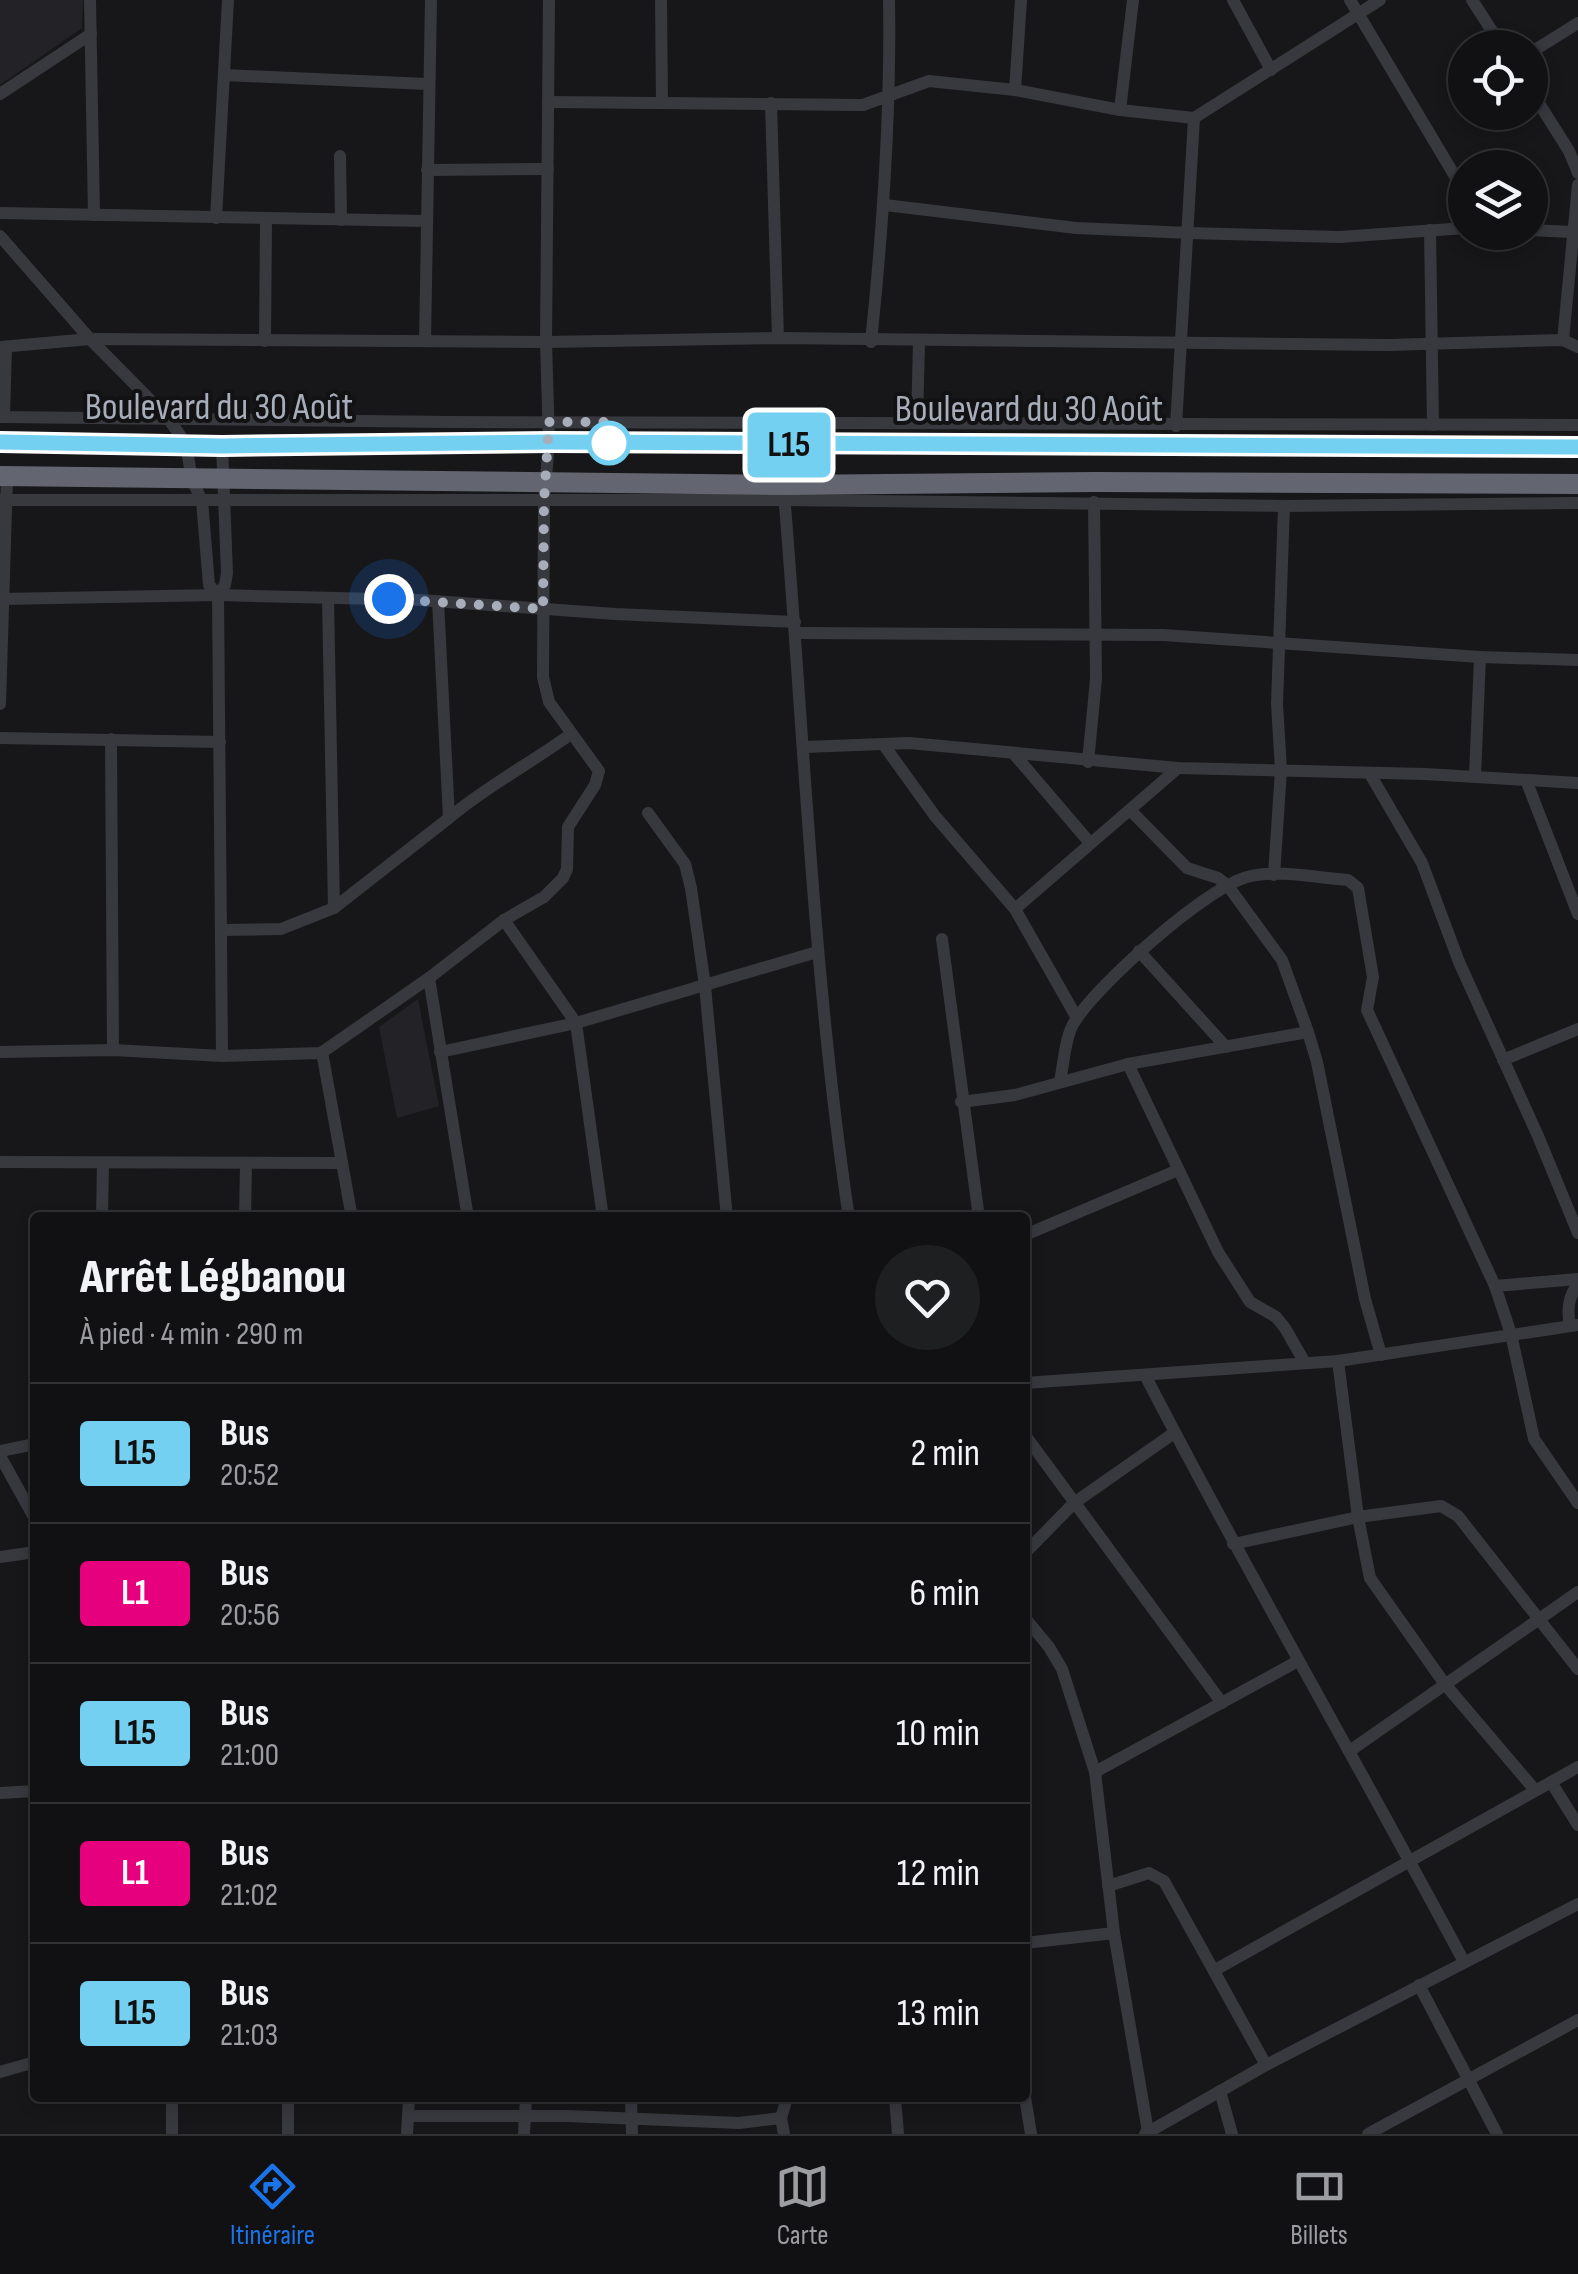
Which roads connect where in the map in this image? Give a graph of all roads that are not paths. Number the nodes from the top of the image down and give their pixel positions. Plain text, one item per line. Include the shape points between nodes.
1 (90, 0) edge
2 (228, 0) edge
3 (431, 0) edge
4 (550, 0) edge
5 (660, 0) edge
6 (890, 0) edge
7 (1021, 0) edge
8 (1133, 0) edge
9 (1233, 0) edge
10 (1350, 0) edge
11 (1380, 0) edge
12 (1472, 0) edge
13 (1358, 13) junction
14 (1578, 23) edge
15 (1492, 30) edge
16 (91, 34) junction
17 (1548, 41) edge
18 (1270, 70) junction
19 (224, 75) junction
20 (427, 84) junction
21 (1014, 90) junction
22 (0, 94) edge
23 (891, 96) junction
24 (548, 102) junction
25 (662, 103) junction
26 (771, 103) junction
27 (1120, 110) junction
28 (1194, 118) junction
29 (1548, 118) edge
30 (340, 156) dead end
31 (1448, 164) edge
32 (548, 169) junction
33 (426, 170) junction
34 (1578, 173) edge
35 (1578, 185) edge
36 (885, 205) junction
37 (0, 213) edge
38 (94, 215) junction
39 (216, 218) junction
40 (266, 220) junction
41 (341, 220) junction
42 (426, 221) junction
43 (1448, 229) edge
44 (1430, 230) junction
45 (1548, 231) edge
46 (1572, 232) junction
47 (1189, 233) junction
48 (0, 236) edge
49 (778, 338) junction
50 (90, 339) junction
51 (265, 340) junction
52 (1563, 340) junction
53 (426, 341) junction
54 (546, 342) junction
55 (871, 342) junction
56 (919, 342) junction
57 (1183, 344) junction
58 (1433, 344) junction
59 (3, 347) edge
60 (1578, 347) edge
61 (2, 417) edge
62 (168, 418) junction
63 (918, 424) junction
64 (1578, 425) edge
65 (1176, 426) junction
66 (1434, 426) junction
67 (549, 432) junction
68 (4, 443) edge
69 (186, 444) junction
70 (780, 444) junction
71 (222, 446) junction
72 (1578, 447) edge
73 (7, 476) edge
74 (192, 480) junction
75 (1578, 484) edge
76 (784, 488) junction
77 (224, 490) junction
78 (545, 491) junction
79 (3, 500) edge
80 (202, 501) junction
81 (1094, 502) junction
82 (1578, 504) edge
83 (1284, 506) junction
84 (218, 595) junction
85 (328, 598) junction
86 (3, 599) edge
87 (438, 601) junction
88 (543, 609) junction
89 (795, 627) junction
90 (1096, 634) junction
91 (1280, 644) junction
92 (1480, 657) junction
93 (1578, 660) edge
94 (0, 704) edge
95 (572, 734) junction
96 (0, 738) edge
97 (110, 739) junction
98 (220, 742) junction
99 (883, 744) junction
100 (804, 747) junction
101 (1013, 754) junction
102 (1088, 762) junction
103 (1178, 768) junction
104 (1281, 770) junction
105 (1370, 774) junction
106 (1474, 776) junction
107 (1526, 780) junction
108 (1578, 783) edge
109 (1131, 812) junction
110 (648, 813) dead end
111 (449, 818) junction
112 (1090, 844) junction
113 (1274, 875) junction
114 (1228, 886) junction
115 (334, 908) junction
116 (1015, 909) junction
117 (1578, 914) edge
118 (504, 920) junction
119 (222, 930) junction
120 (942, 939) dead end
121 (1138, 951) junction
122 (817, 952) junction
123 (429, 978) junction
124 (705, 986) junction
125 (1078, 1018) junction
126 (576, 1023) junction
127 (1578, 1029) edge
128 (1308, 1032) junction
129 (1226, 1047) junction
130 (113, 1050) junction
131 (0, 1052) edge
132 (322, 1052) junction
133 (440, 1052) junction
134 (222, 1056) junction
135 (1503, 1060) junction
136 (1128, 1064) junction
137 (1060, 1081) junction
138 (962, 1102) junction
139 (0, 1162) edge
140 (103, 1163) junction
141 (342, 1163) junction
142 (246, 1164) junction
143 (1178, 1170) junction
144 (102, 1212) edge
145 (246, 1212) edge
146 (351, 1212) edge
147 (467, 1212) edge
148 (602, 1212) edge
149 (727, 1212) edge
150 (848, 1212) edge
151 (978, 1212) edge
152 (1030, 1233) edge
153 (1578, 1233) edge
154 (1578, 1281) edge
155 (1494, 1286) junction
156 (1574, 1326) edge
157 (1511, 1334) junction
158 (1381, 1355) junction
159 (1338, 1361) junction
160 (1305, 1363) junction
161 (1145, 1375) junction
162 (1030, 1383) edge
163 (1174, 1433) junction
164 (1030, 1442) edge
165 (30, 1445) edge
166 (0, 1454) edge
167 (1573, 1488) edge
168 (1578, 1503) edge
169 (1074, 1504) junction
170 (30, 1510) edge
171 (1358, 1517) junction
172 (1233, 1544) junction
173 (1030, 1548) edge
174 (30, 1553) edge
175 (0, 1557) edge
176 (1578, 1592) edge
177 (1537, 1619) junction
178 (1030, 1625) edge
179 (1298, 1661) junction
180 (1578, 1669) edge
181 (1444, 1683) junction
182 (1222, 1703) junction
183 (1352, 1750) junction
184 (1578, 1767) edge
185 (1095, 1772) junction
186 (1551, 1782) junction
187 (30, 1790) edge
188 (1536, 1790) junction
189 (0, 1792) edge
190 (1578, 1825) edge
191 (1411, 1862) junction
192 (1108, 1886) junction
193 (1578, 1904) edge
194 (1114, 1933) junction
195 (1030, 1941) edge
196 (1464, 1962) junction
197 (1216, 1970) junction
198 (1419, 1985) junction
199 (1578, 2020) edge
200 (30, 2063) edge
201 (1266, 2065) junction
202 (0, 2072) edge
203 (1468, 2080) junction
204 (1220, 2091) junction
205 (172, 2102) edge
206 (288, 2102) edge
207 (409, 2102) edge
208 (526, 2102) edge
209 (785, 2102) edge
210 (896, 2102) edge
211 (1026, 2102) edge
212 (410, 2116) junction
213 (527, 2117) junction
214 (781, 2118) junction
215 (632, 2127) edge
216 (1147, 2133) edge
217 (172, 2134) edge
218 (288, 2134) edge
219 (407, 2134) edge
220 (524, 2134) edge
221 (784, 2134) edge
222 (898, 2134) edge
223 (1031, 2134) edge
224 (1232, 2134) edge
225 (1368, 2134) edge
226 (1497, 2134) edge

1 - 16 street
2 - 19 street
3 - 20 street
4 - 24 street
5 - 25 street
6 - 23 street
7 - 21 street
8 - 27 street
9 - 18 street
10 - 13 street
11 - 13 street
12 - 15 street
13 - 18 street
13 - 31 street
14 - 17 street
16 - 22 street
16 - 38 street
18 - 28 street
19 - 20 street
19 - 39 street
20 - 33 street
21 - 23 street via 928,81
21 - 27 street
23 - 26 street via 863,106
23 - 36 street
24 - 25 street
24 - 32 street
25 - 26 street
26 - 49 street
27 - 28 street
28 - 47 street
29 - 34 street
30 - 41 street
32 - 33 street
32 - 54 street
33 - 42 street
35 - 46 street
36 - 47 street via 1076,228
36 - 55 street
37 - 38 street
38 - 39 street
39 - 40 street
40 - 41 street
40 - 51 street
41 - 42 street
42 - 53 street
43 - 44 street
44 - 47 street via 1340,237
44 - 58 street
45 - 46 street
46 - 52 street
47 - 57 street
48 - 50 street
49 - 54 street
49 - 55 street
50 - 51 street
50 - 59 street
50 - 62 street
51 - 53 street
52 - 58 street
52 - 60 street
53 - 54 street
54 - 67 street
55 - 56 street
56 - 57 street
56 - 63 street
57 - 58 street
57 - 65 street
58 - 66 street
59 - 61 street
61 - 62 street
62 - 67 street
62 - 69 street
63 - 65 street
63 - 67 street
64 - 66 street
65 - 66 street
67 - 70 highway, Boulevard du 30 Août
67 - 71 highway, Boulevard du 30 Août
67 - 78 street
68 - 69 highway, Boulevard du 30 Août
68 - 73 highway via 23,452 24,460 21,472
69 - 71 highway, Boulevard du 30 Août
69 - 74 street
70 - 72 highway, Boulevard du 30 Août
70 - 76 highway via 763,453 762,461
70 - 76 highway via 799,452 802,461 803,480
71 - 77 street
73 - 74 highway, Boulevard du 30 Août
73 - 79 street
74 - 77 highway, Boulevard du 30 Août
74 - 80 street
75 - 76 highway, Boulevard du 30 Août
76 - 78 highway, Boulevard du 30 Août
76 - 81 street
76 - 89 street
77 - 78 highway, Boulevard du 30 Août
77 - 80 street
77 - 84 street via 227,572
78 - 88 street
79 - 80 street
79 - 86 street
80 - 84 street via 209,585
81 - 83 street
81 - 90 street
82 - 83 street
83 - 91 street
84 - 85 street
84 - 86 street
84 - 98 street
85 - 87 street
85 - 115 street
86 - 94 street
87 - 88 street
87 - 111 street
88 - 89 street
88 - 95 street via 545,689
89 - 90 street
89 - 100 street
90 - 91 street
90 - 102 street
91 - 92 street
91 - 104 street
92 - 93 street
92 - 106 street
95 - 111 street
95 - 118 street via 599,771 568,828 564,878
96 - 97 street
97 - 98 street
97 - 130 street
98 - 119 street
99 - 100 street
99 - 101 street
99 - 116 street
100 - 122 street
101 - 102 street
101 - 112 street
102 - 103 street
103 - 104 street
103 - 109 street
104 - 105 street
104 - 113 street
105 - 106 street
105 - 135 street via 1422,863
106 - 107 street
107 - 108 street
107 - 117 street
109 - 112 street
109 - 114 street via 1187,868
110 - 124 street via 686,864
111 - 115 street
112 - 116 street
113 - 114 street
113 - 155 street via 1348,880 1358,888 1374,978 1367,1010
114 - 121 street
114 - 128 street via 1282,960
115 - 119 street via 281,929
116 - 125 street
118 - 123 street
118 - 126 street
119 - 134 street
120 - 138 street
121 - 125 street
121 - 129 street
122 - 124 street
122 - 150 street
123 - 132 street
123 - 133 street
124 - 126 street
124 - 149 street
125 - 137 street
126 - 133 street
126 - 148 street
127 - 135 street
128 - 129 street
128 - 158 street
129 - 136 street
130 - 131 street
130 - 134 street
132 - 134 street
132 - 141 street
133 - 147 street
135 - 153 street
136 - 137 street
136 - 143 street
137 - 138 street
138 - 151 street
139 - 140 street
140 - 142 street
140 - 144 street
141 - 142 street
141 - 146 street
142 - 145 street
143 - 152 street
143 - 160 street via 1246,1298 1279,1320
154 - 155 street
154 - 156 street via 1567,1312
155 - 157 street
156 - 157 street
157 - 158 street
157 - 167 street via 1534,1439
158 - 159 street
159 - 160 street
159 - 171 street
160 - 161 street
161 - 162 street
161 - 163 street
163 - 169 street
163 - 172 street
164 - 169 street
165 - 166 street
166 - 170 street
167 - 168 street
169 - 173 street
169 - 182 street
171 - 172 street
171 - 177 street via 1450,1510
171 - 181 street via 1370,1578
172 - 179 street
174 - 175 street
176 - 177 street
177 - 180 street
177 - 181 street
178 - 185 street via 1062,1669
179 - 182 street
179 - 183 street
181 - 183 street
181 - 188 street
182 - 185 street
183 - 191 street
184 - 186 street
185 - 192 street
186 - 188 street
186 - 190 street
187 - 189 street
188 - 191 street
191 - 196 street
191 - 197 street
192 - 194 street
192 - 197 street via 1136,1875 1158,1876
193 - 196 street
194 - 195 street
194 - 216 street
196 - 198 street
197 - 201 street
198 - 201 street
198 - 203 street
199 - 203 street
200 - 202 street
201 - 204 street
203 - 225 street
203 - 226 street
204 - 216 street
204 - 224 street
205 - 217 street
206 - 218 street
207 - 212 street
208 - 213 street
209 - 214 street
210 - 222 street
211 - 223 street
212 - 213 street
212 - 219 street
213 - 215 street
213 - 220 street
214 - 215 street
214 - 221 street

